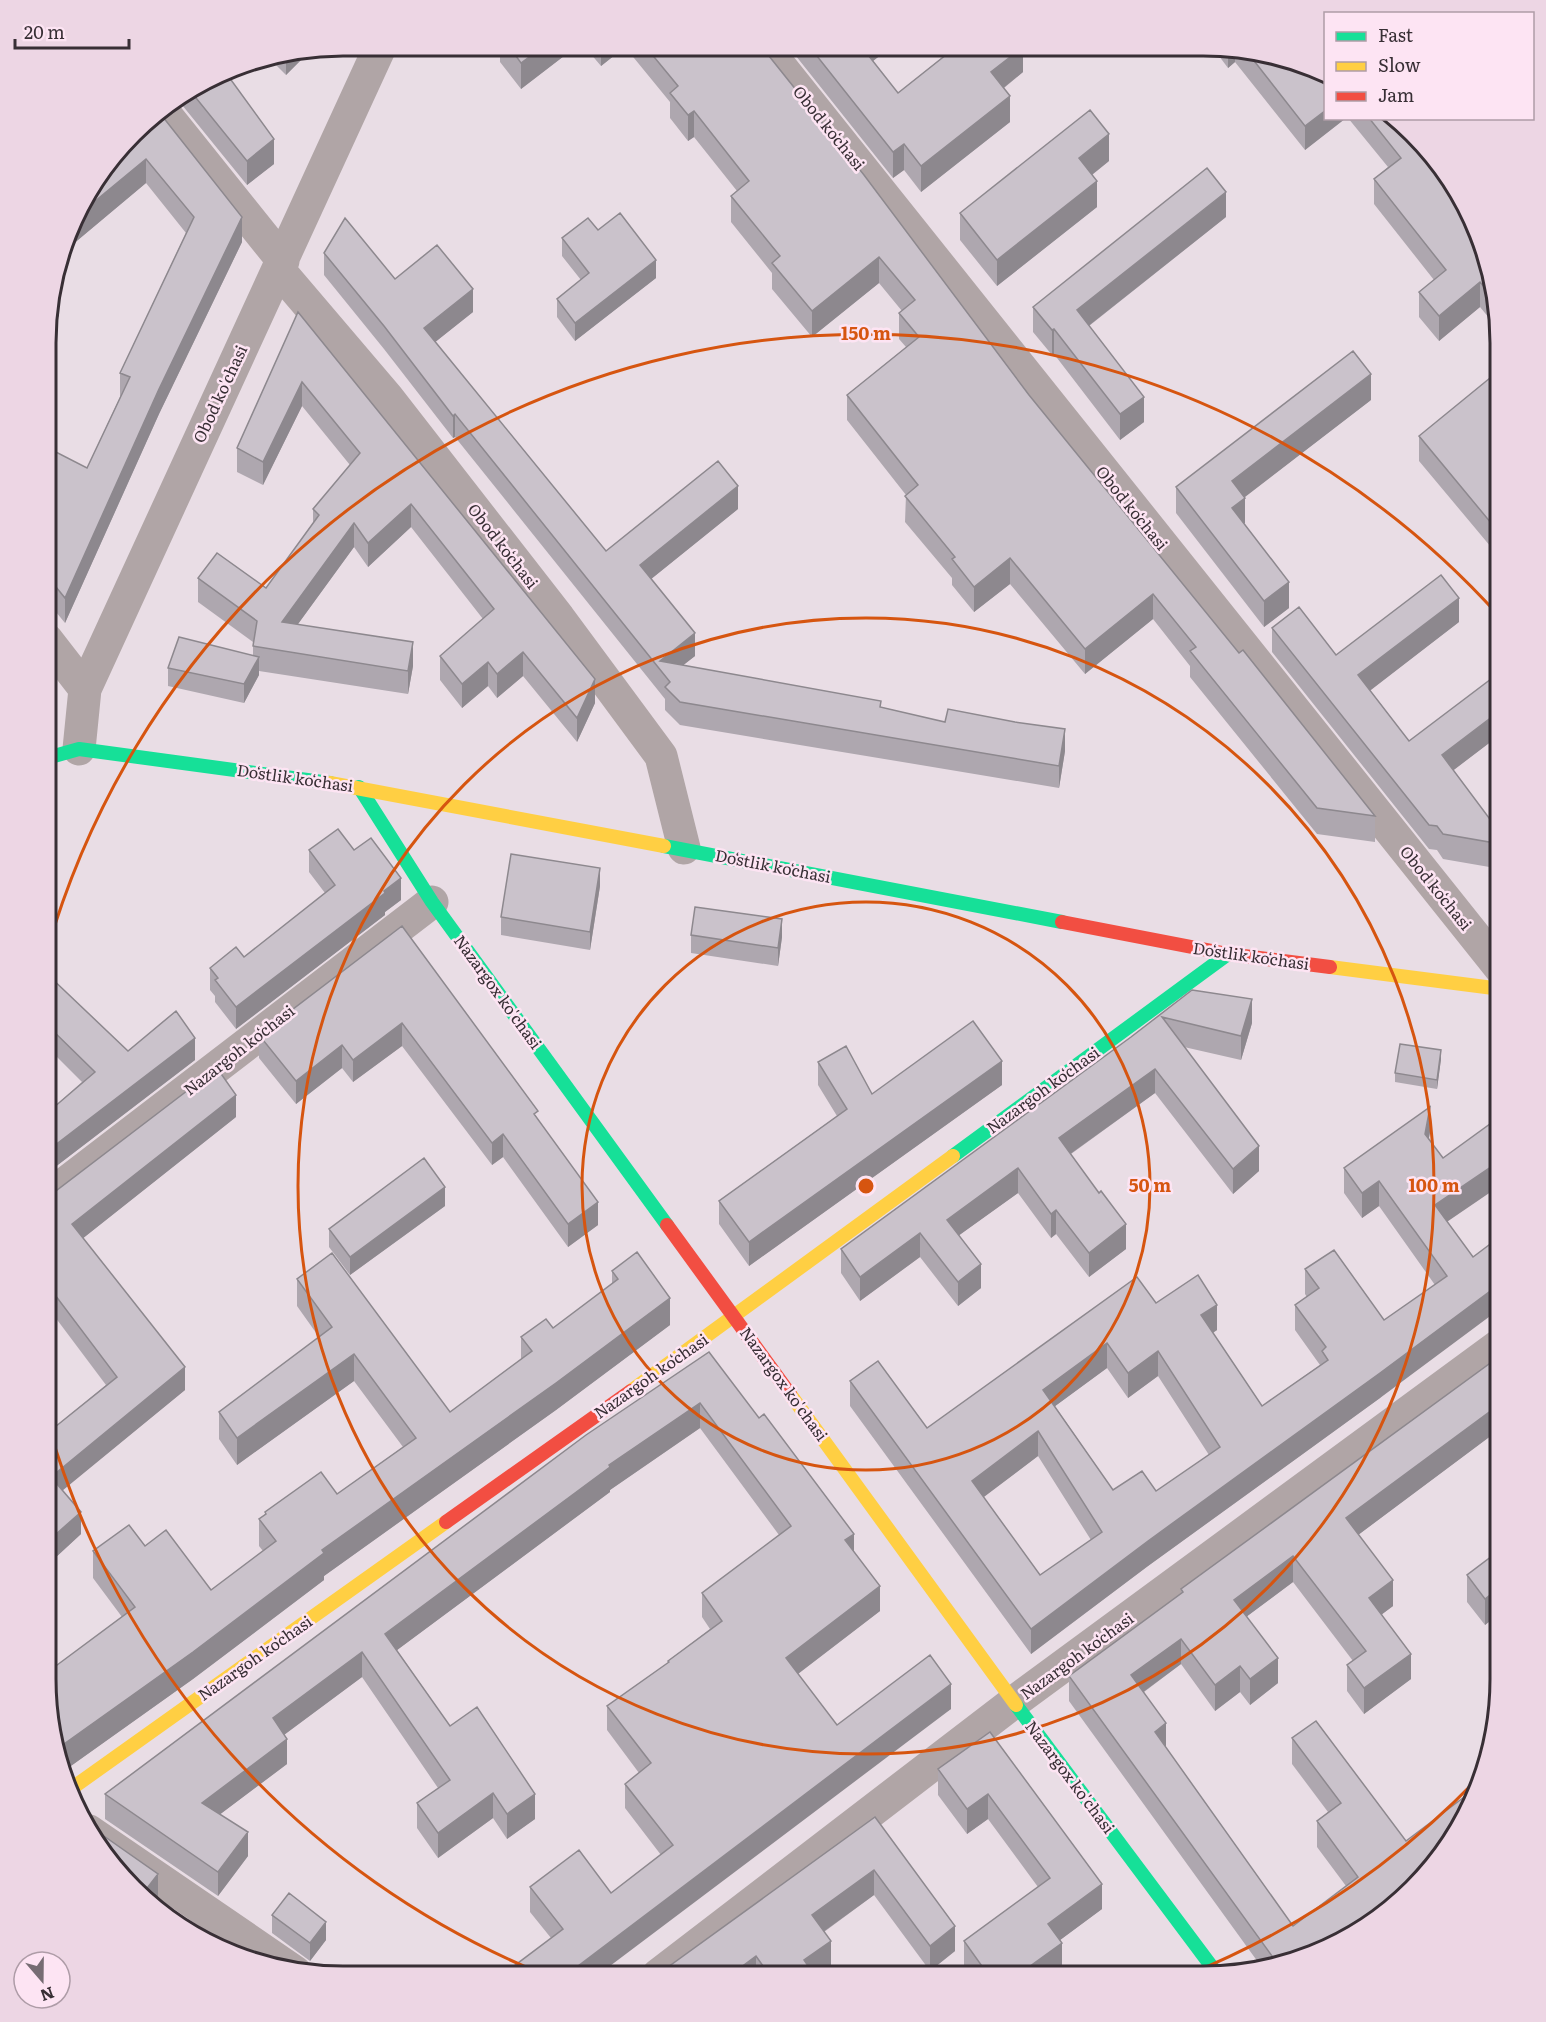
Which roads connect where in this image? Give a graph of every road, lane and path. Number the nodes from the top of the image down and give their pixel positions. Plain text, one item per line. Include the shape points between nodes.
1 (376, 56) edge
2 (772, 56) edge
3 (167, 116) edge
4 (280, 265) junction
5 (56, 651) edge
6 (86, 689) junction
7 (79, 748) junction
8 (56, 755) edge
9 (359, 787) junction
10 (684, 848) junction
11 (432, 902) junction
12 (1228, 954) junction
13 (1490, 955) edge
14 (1490, 988) edge
15 (56, 1190) edge
16 (735, 1317) junction
17 (1490, 1351) edge
18 (1014, 1702) junction
19 (76, 1785) edge
20 (107, 1844) edge
21 (275, 1959) edge
22 (671, 1966) edge
23 (1211, 1966) edge

1 - 4 street, Obod ko'chasi
2 - 13 street, Obod koʻchasi
3 - 4 street, Obod koʻchasi
4 - 6 street, Obod ko'chasi
4 - 10 street, Obod koʻchasi via 560,618 661,756
5 - 6 street
6 - 7 street, Obod ko'chasi
7 - 8 street, Doʻstlik koʻchasi
7 - 9 street, Doʻstlik koʻchasi
9 - 10 street, Doʻstlik koʻchasi
9 - 11 street, Nazargox ko'chasi
10 - 12 street, Doʻstlik koʻchasi
11 - 15 street, Nazargoh koʻchasi
11 - 16 street, Nazargox ko'chasi
12 - 14 street, Doʻstlik koʻchasi
12 - 16 street, Nazargoh koʻchasi
16 - 18 street, Nazargox ko'chasi
16 - 19 street, Nazargoh koʻchasi
17 - 18 street, Nazargoh koʻchasi
18 - 22 street, Nazargoh koʻchasi
18 - 23 street, Nazargox ko'chasi
20 - 21 street

